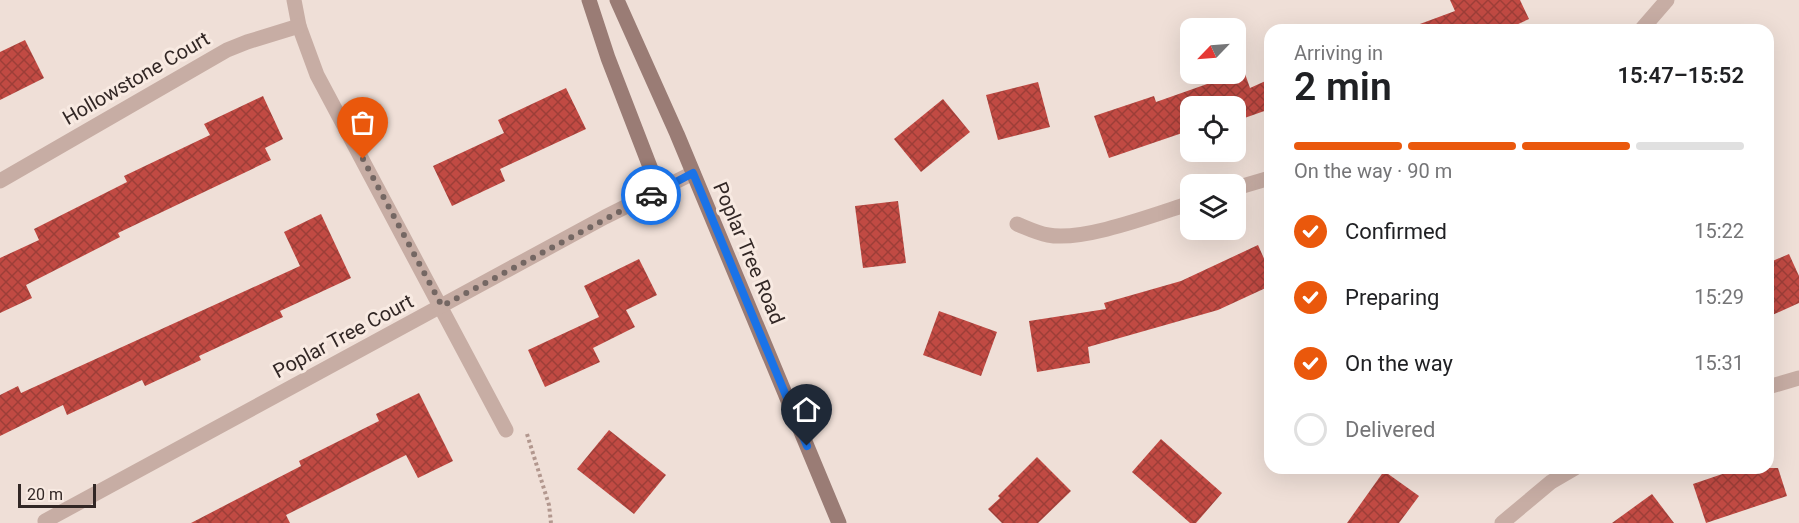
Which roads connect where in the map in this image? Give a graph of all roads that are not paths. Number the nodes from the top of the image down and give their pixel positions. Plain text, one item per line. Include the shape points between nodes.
1 (294, 0) edge
2 (589, 0) edge
3 (617, 0) edge
4 (1667, 0) edge
5 (1646, 24) edge
6 (299, 26) junction
7 (693, 173) junction
8 (1264, 180) edge
9 (0, 181) edge
10 (1246, 185) edge
11 (650, 195) junction
12 (1180, 206) edge
13 (1017, 224) dead end
14 (442, 306) junction
15 (1799, 378) edge
16 (1774, 385) edge
17 (507, 430) dead end
18 (1565, 474) edge
19 (45, 521) dead end
20 (839, 523) edge
21 (1502, 523) edge

1 - 6 street
2 - 11 main road via 652,172
3 - 7 main road, Poplar Tree Road
4 - 5 street
6 - 9 street, Hollowstone Court via 227,50
6 - 14 street via 317,75
7 - 11 street, Poplar Tree Court
7 - 20 main road, Poplar Tree Road
8 - 10 street
11 - 14 street, Poplar Tree Court
12 - 13 street via 1107,229 1076,234 1049,235
14 - 17 street
14 - 19 street, Poplar Tree Court
15 - 16 street
18 - 21 street

